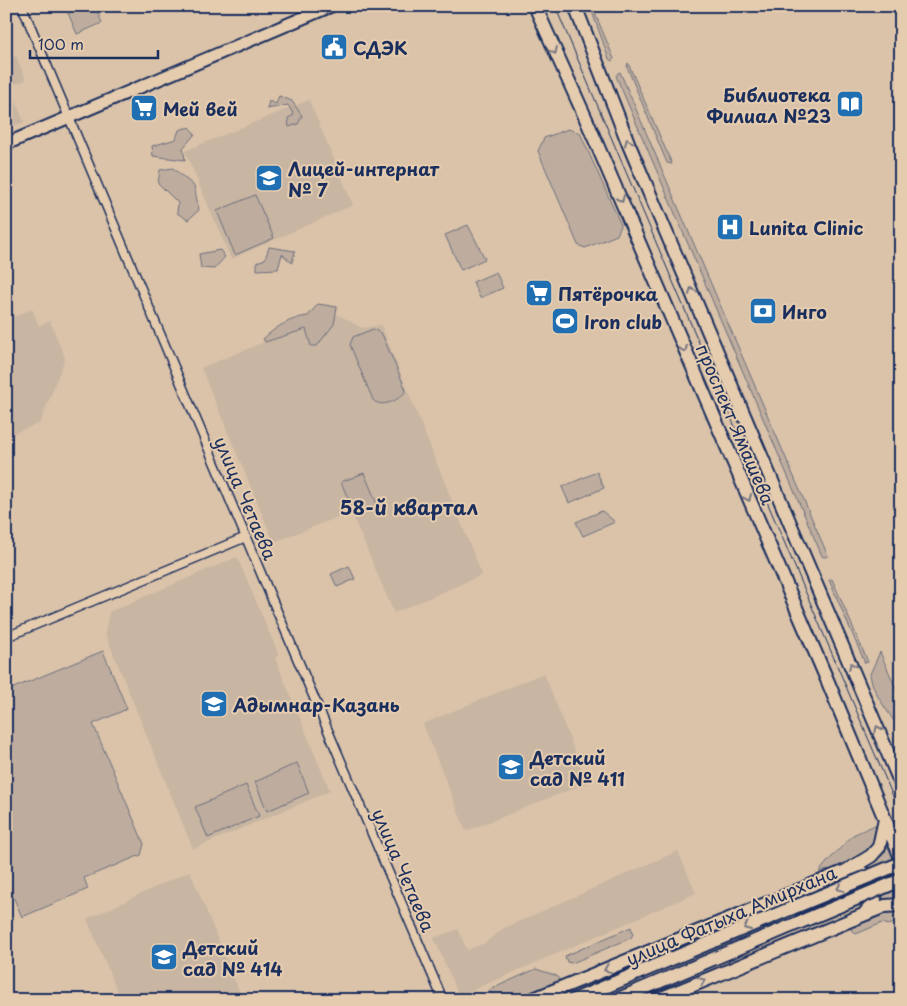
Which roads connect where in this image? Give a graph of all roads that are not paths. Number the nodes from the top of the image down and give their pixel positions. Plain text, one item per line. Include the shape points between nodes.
1 (22, 6) edge
2 (331, 6) edge
3 (535, 6) edge
4 (574, 6) edge
5 (69, 117) junction
6 (6, 144) edge
7 (246, 537) junction
8 (6, 637) edge
9 (901, 784) edge
10 (885, 819) junction
11 (901, 858) edge
12 (901, 863) edge
13 (846, 871) junction
14 (901, 880) edge
15 (901, 905) edge
16 (863, 915) junction
17 (444, 1000) edge
18 (531, 1000) edge
19 (574, 1000) edge
20 (616, 1000) edge
21 (657, 1000) edge

1 - 5 street, улица Четаева
2 - 5 street
3 -> 10 main road, проспект Ямашева
9 -> 4 main road, проспект Ямашева
5 - 6 street
5 - 7 street, улица Четаева
7 - 8 street
7 - 17 street, улица Четаева
10 - 11 main road, проспект Ямашева
10 - 13 main road via 879,847 871,856
12 -> 19 main road, улица Фатыха Амирхана, bridge
13 - 16 main road via 859,870 872,881 876,896
13 -> 18 main road
14 - 20 main road, улица Фатыха Амирхана, bridge
15 - 16 main road via 885,906
21 -> 16 main road

